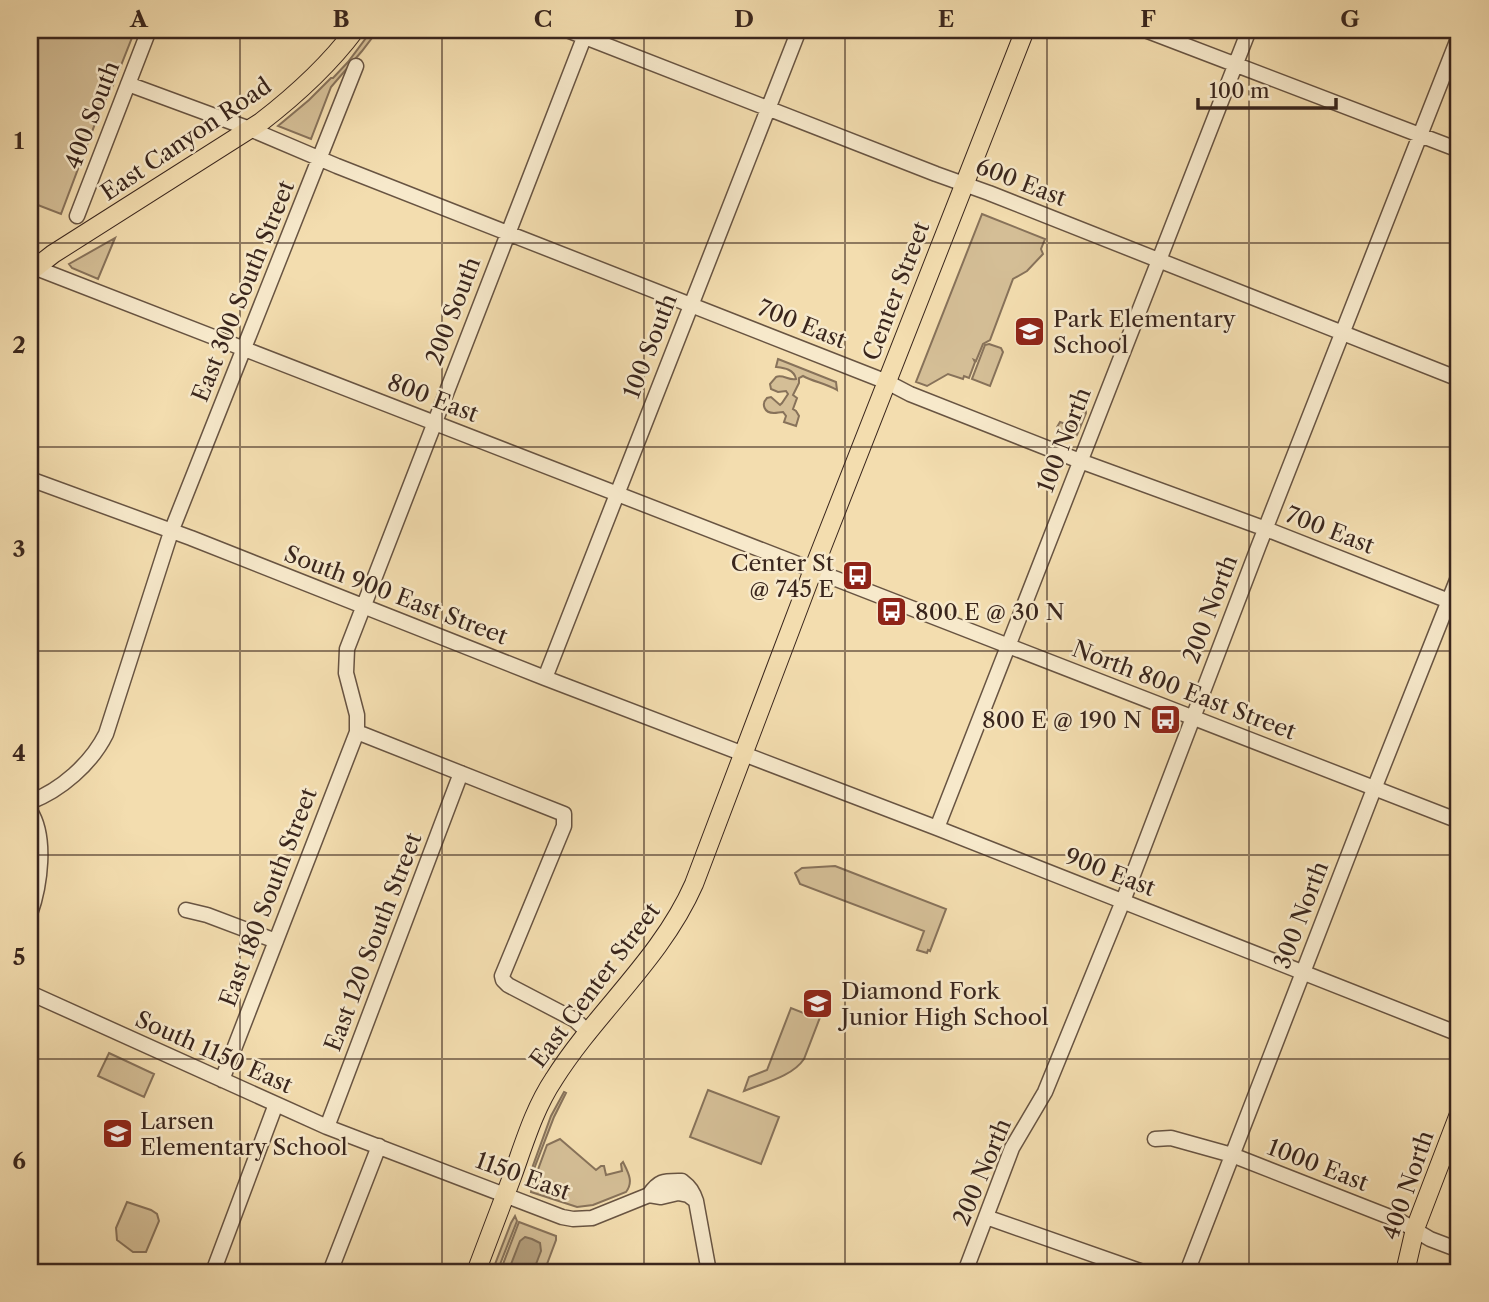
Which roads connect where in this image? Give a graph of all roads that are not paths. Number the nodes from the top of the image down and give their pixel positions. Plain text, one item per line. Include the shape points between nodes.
1 (149, 30) edge
2 (355, 30) edge
3 (567, 30) edge
4 (799, 30) edge
5 (1025, 30) edge
6 (1145, 30) edge
7 (1249, 30) edge
8 (586, 33) edge
9 (1459, 36) edge
10 (1235, 64) junction
11 (356, 66) dead end
12 (128, 84) junction
13 (769, 108) junction
14 (250, 129) junction
15 (1421, 135) junction
16 (1459, 150) edge
17 (320, 159) junction
18 (964, 184) junction
19 (77, 216) dead end
20 (508, 233) junction
21 (1159, 260) junction
22 (33, 270) edge
23 (691, 304) junction
24 (1343, 332) junction
25 (243, 349) junction
26 (1459, 379) edge
27 (887, 382) junction
28 (434, 423) junction
29 (1080, 461) junction
30 (30, 479) edge
31 (617, 495) junction
32 (1266, 529) junction
33 (171, 532) junction
34 (813, 570) junction
35 (1459, 575) edge
36 (1454, 603) edge
37 (363, 607) junction
38 (1008, 646) junction
39 (545, 678) junction
40 (1193, 718) junction
41 (357, 732) junction
42 (745, 754) junction
43 (461, 773) junction
44 (1374, 789) junction
45 (30, 802) edge
46 (30, 811) edge
47 (1459, 821) edge
48 (937, 828) junction
49 (1122, 901) junction
50 (186, 910) dead end
51 (30, 914) edge
52 (275, 941) junction
53 (1303, 973) junction
54 (30, 993) edge
55 (589, 1033) junction
56 (1459, 1034) edge
57 (222, 1080) junction
58 (276, 1104) junction
59 (1459, 1114) edge
60 (327, 1127) junction
61 (1155, 1139) dead end
62 (379, 1146) junction
63 (1232, 1155) junction
64 (420, 1162) joint
65 (506, 1195) junction
66 (986, 1217) junction
67 (1415, 1229) junction
68 (1459, 1250) edge
69 (213, 1272) edge
70 (330, 1272) edge
71 (476, 1272) edge
72 (709, 1272) edge
73 (965, 1272) edge
74 (1143, 1272) edge
75 (1186, 1272) edge
76 (1405, 1272) edge

1 - 12 street, 400 South
2 - 14 main road, East Canyon Road via 306,85
3 - 8 street, 600 East
4 - 13 street, 100 South
5 - 18 main road, Center Street
6 - 10 street
7 - 10 street, 100 North
8 - 13 street, 600 East
8 - 20 street, 200 South
9 - 15 street, 200 North
10 - 15 street
10 - 21 street, 100 North
11 - 17 street, East 300 South Street
12 - 14 street, 700 East
12 - 19 street, 400 South
13 - 18 street, 600 East
13 - 23 street, 100 South
14 - 17 street, 700 East
14 - 22 main road, East Canyon Road
15 - 16 street
15 - 24 street, 200 North
17 - 20 street, 700 East
17 - 25 street, East 300 South Street
18 - 21 street, 600 East
18 - 27 main road, Center Street
20 - 23 street, 700 East
20 - 28 street, 200 South
21 - 24 street, 600 East
21 - 29 street, 100 North
22 - 25 street, 800 East
23 - 27 street, 700 East
23 - 31 street, 100 South
24 - 26 street, 600 East
24 - 32 street, 200 North
25 - 28 street, 800 East
25 - 33 street, East 300 South Street
27 - 29 street, 700 East
27 - 34 main road, Center Street
28 - 31 street, 800 East
28 - 37 street, 200 South
29 - 32 street, 700 East
29 - 38 street, 100 North
30 - 33 street, South 900 East Street
31 - 34 street, 800 East
31 - 39 street, 100 South
32 - 36 street, 700 East
32 - 40 street, 200 North
33 - 37 street, South 900 East Street
33 - 45 street, East 300 South Street via 106,734 66,782
34 - 38 street, North 800 East Street
34 - 42 main road, East Center Street
35 - 36 street, 300 North
36 - 44 street, 300 North
37 - 39 street, South 900 East Street
37 - 41 street, 200 South via 346,657
38 - 40 street, North 800 East Street
38 - 48 street, 100 North
39 - 42 street, South 900 East Street
40 - 44 street, North 800 East Street
40 - 49 street, 200 North
41 - 43 street
41 - 52 street, East 180 South Street
42 - 48 street, 900 East
42 - 55 main road, East Center Street via 686,904 662,942
43 - 55 street via 564,814 564,826 502,976 508,985 575,1020
43 - 60 street, East 120 South Street
44 - 47 street, North 800 East Street
44 - 53 street, 300 North
46 - 51 street via 40,842
48 - 49 street, 900 East
49 - 53 street, 900 East
49 - 66 street, 200 North via 1045,1092 1012,1148
50 - 52 street
52 - 57 street, East 180 South Street
53 - 56 street, 900 East
53 - 63 street, 300 North
54 - 57 street, South 1150 East
55 - 65 main road, East Center Street via 545,1093
57 - 58 street, South 1150 East
58 - 60 street, South 1150 East
58 - 69 street
59 - 67 main road, 400 North
60 - 62 street, South 1150 East
61 - 63 street, 1000 East via 1171,1138
62 - 64 street, South 1150 East
62 - 70 street
63 - 67 street, 1000 East
63 - 75 street, 300 North
64 - 65 street, 1150 East
65 - 71 main road, East Center Street
65 - 72 street, 1150 East via 562,1217 583,1219 649,1195 688,1195 696,1201
66 - 73 street, 200 North
66 - 74 street
67 - 68 street, 1000 East
67 - 76 main road, 400 North

